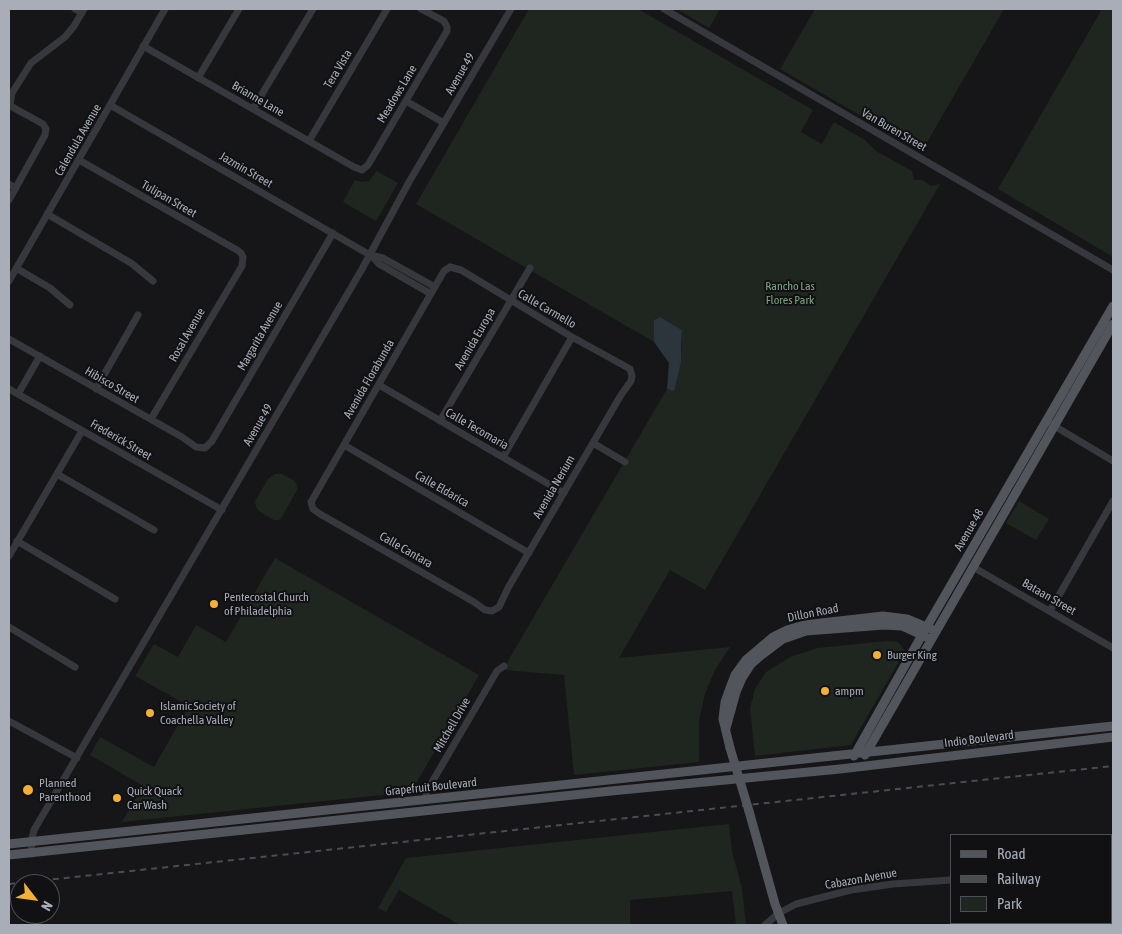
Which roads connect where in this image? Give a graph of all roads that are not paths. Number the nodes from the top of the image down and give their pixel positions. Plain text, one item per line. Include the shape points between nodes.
1 (75, 9) edge
2 (164, 9) edge
3 (239, 9) edge
4 (313, 9) edge
5 (387, 9) edge
6 (421, 9) edge
7 (511, 9) edge
8 (664, 9) edge
9 (83, 11) edge
10 (143, 46) junction
11 (198, 78) junction
12 (406, 101) junction
13 (110, 105) junction
14 (254, 109) junction
15 (444, 123) junction
16 (309, 141) junction
17 (79, 160) junction
18 (362, 170) joint
19 (9, 184) edge
20 (16, 188) junction
21 (9, 200) edge
22 (47, 214) junction
23 (333, 233) junction
24 (370, 254) junction
25 (243, 262) joint
26 (450, 267) joint
27 (16, 268) junction
28 (530, 268) dead end
29 (1113, 270) edge
30 (9, 281) edge
31 (153, 281) dead end
32 (433, 290) junction
33 (511, 300) junction
34 (70, 305) dead end
35 (1113, 306) edge
36 (138, 314) dead end
37 (1113, 324) edge
38 (572, 336) junction
39 (9, 339) edge
40 (40, 356) junction
41 (632, 373) joint
42 (378, 385) junction
43 (96, 388) junction
44 (9, 389) edge
45 (18, 394) junction
46 (151, 419) junction
47 (440, 421) junction
48 (1051, 424) junction
49 (82, 431) junction
50 (593, 443) junction
51 (344, 445) junction
52 (205, 448) joint
53 (503, 457) junction
54 (1113, 461) edge
55 (625, 462) dead end
56 (58, 474) junction
57 (564, 493) junction
58 (1002, 498) junction
59 (1113, 501) edge
60 (312, 505) joint
61 (222, 510) junction
62 (154, 530) dead end
63 (17, 541) junction
64 (529, 553) junction
65 (9, 556) edge
66 (973, 567) junction
67 (115, 599) dead end
68 (492, 611) joint
69 (1050, 611) junction
70 (9, 628) edge
71 (925, 631) junction
72 (936, 632) junction
73 (931, 640) junction
74 (1113, 648) edge
75 (504, 666) dead end
76 (76, 667) dead end
77 (9, 720) edge
78 (1113, 726) edge
79 (1113, 737) edge
80 (867, 753) junction
81 (856, 754) junction
82 (76, 758) junction
83 (859, 766) junction
84 (848, 768) junction
85 (427, 800) junction
86 (304, 824) junction
87 (31, 842) junction
88 (9, 844) edge
89 (32, 854) junction
90 (9, 856) edge
91 (950, 880) edge
92 (778, 913) junction
93 (765, 925) edge
94 (784, 925) edge

1 - 9 street
2 - 10 street, Calendula Avenue
3 - 11 street
4 - 14 street
5 - 16 street, Tera Vista
6 - 12 street, Meadows Lane via 444,22 446,34
7 - 15 street, Avenue 49
8 - 29 street, Van Buren Street
9 - 20 street via 64,37 31,63 12,93 10,105 46,128
10 - 11 street, Brianne Lane
10 - 13 street, Calendula Avenue
11 - 14 street, Brianne Lane
12 - 15 street
12 - 18 street, Meadows Lane
13 - 17 street, Calendula Avenue
13 - 23 street, Jazmin Street
14 - 16 street, Brianne Lane
15 - 24 street, Avenue 49
16 - 18 street, Brianne Lane
17 - 22 street, Calendula Avenue
17 - 25 street, Tulipan Street via 238,250
19 - 20 street
20 - 21 street
22 - 27 street, Calendula Avenue
22 - 31 street via 131,262
23 - 24 street, Jazmin Street
23 - 52 street, Margarita Avenue via 212,442
24 - 32 street, Jazmin Street via 384,258
24 - 61 street, Avenue 49
25 - 46 street, Rosal Avenue
26 - 32 street, Avenida Florabunda
26 - 33 street, Calle Carmello via 461,270
27 - 30 street, Calendula Avenue
27 - 34 street via 50,288
28 - 33 street, Avenida Europa
32 - 42 street, Avenida Florabunda
33 - 38 street, Calle Carmello
33 - 47 street, Avenida Europa
35 - 48 main road, Avenue 48
36 - 43 street
37 - 48 main road, Avenue 48
38 - 41 street, Calle Carmello via 624,365
38 - 53 street
39 - 40 street, Hibisco Street
40 - 43 street, Hibisco Street
40 - 45 street
41 - 50 street, Avenida Nerium via 632,381
42 - 47 street, Calle Tecomaria
42 - 51 street, Avenida Florabunda
43 - 46 street, Hibisco Street
44 - 45 street, Frederick Street
45 - 49 street, Frederick Street
46 - 52 street, Hibisco Street via 196,447
47 - 53 street, Calle Tecomaria
48 - 54 street
48 - 58 main road, Avenue 48
48 - 66 main road, Avenue 48
49 - 56 street
49 - 61 street, Frederick Street
50 - 55 street
50 - 57 street, Avenida Nerium
51 - 60 street, Avenida Florabunda via 312,498
51 - 64 street, Calle Eldarica
53 - 57 street, Calle Tecomaria
56 - 62 street
56 - 63 street
57 - 64 street, Avenida Nerium
58 - 66 main road via 1000,511 972,559
58 - 71 main road, Avenue 48
59 - 69 street
60 - 68 street, Calle Cantara via 320,514 485,610
61 - 82 street, Avenue 49
63 - 65 street
63 - 67 street
64 - 68 street, Avenida Nerium via 499,607
66 - 69 street, Bataan Street
66 - 72 main road, Avenue 48
69 - 74 street, Bataan Street
70 - 76 street
71 - 72 main road, Dillon Road
71 - 73 main road, Dillon Road
71 - 81 main road, Avenue 48
71 - 92 main road, Dillon Road, bridge via 884,625 806,631 783,639 751,664 742,678 726,728
72 - 73 main road, Avenue 48
73 - 80 main road, Avenue 48
75 - 85 street, Mitchell Drive via 496,671 426,793
77 - 82 street
78 - 80 main road, Indio Boulevard
79 - 83 main road, Indio Boulevard
80 - 81 main road, Indio Boulevard
80 - 83 main road, Avenue 48
81 - 84 main road, Avenue 48
81 - 85 main road, Grapefruit Boulevard
82 - 87 street, Avenue 49 via 35,829
83 - 84 main road, Indio Boulevard
84 - 86 main road, Grapefruit Boulevard
85 - 86 main road via 412,808 324,817
85 - 87 main road, Grapefruit Boulevard
86 - 89 main road, Grapefruit Boulevard
87 - 88 main road, Grapefruit Boulevard
87 - 89 street, Avenue 49
89 - 90 main road, Grapefruit Boulevard
91 - 92 street, Cabazon Avenue via 851,890 796,904
92 - 93 street
92 - 94 main road, Dillon Road

